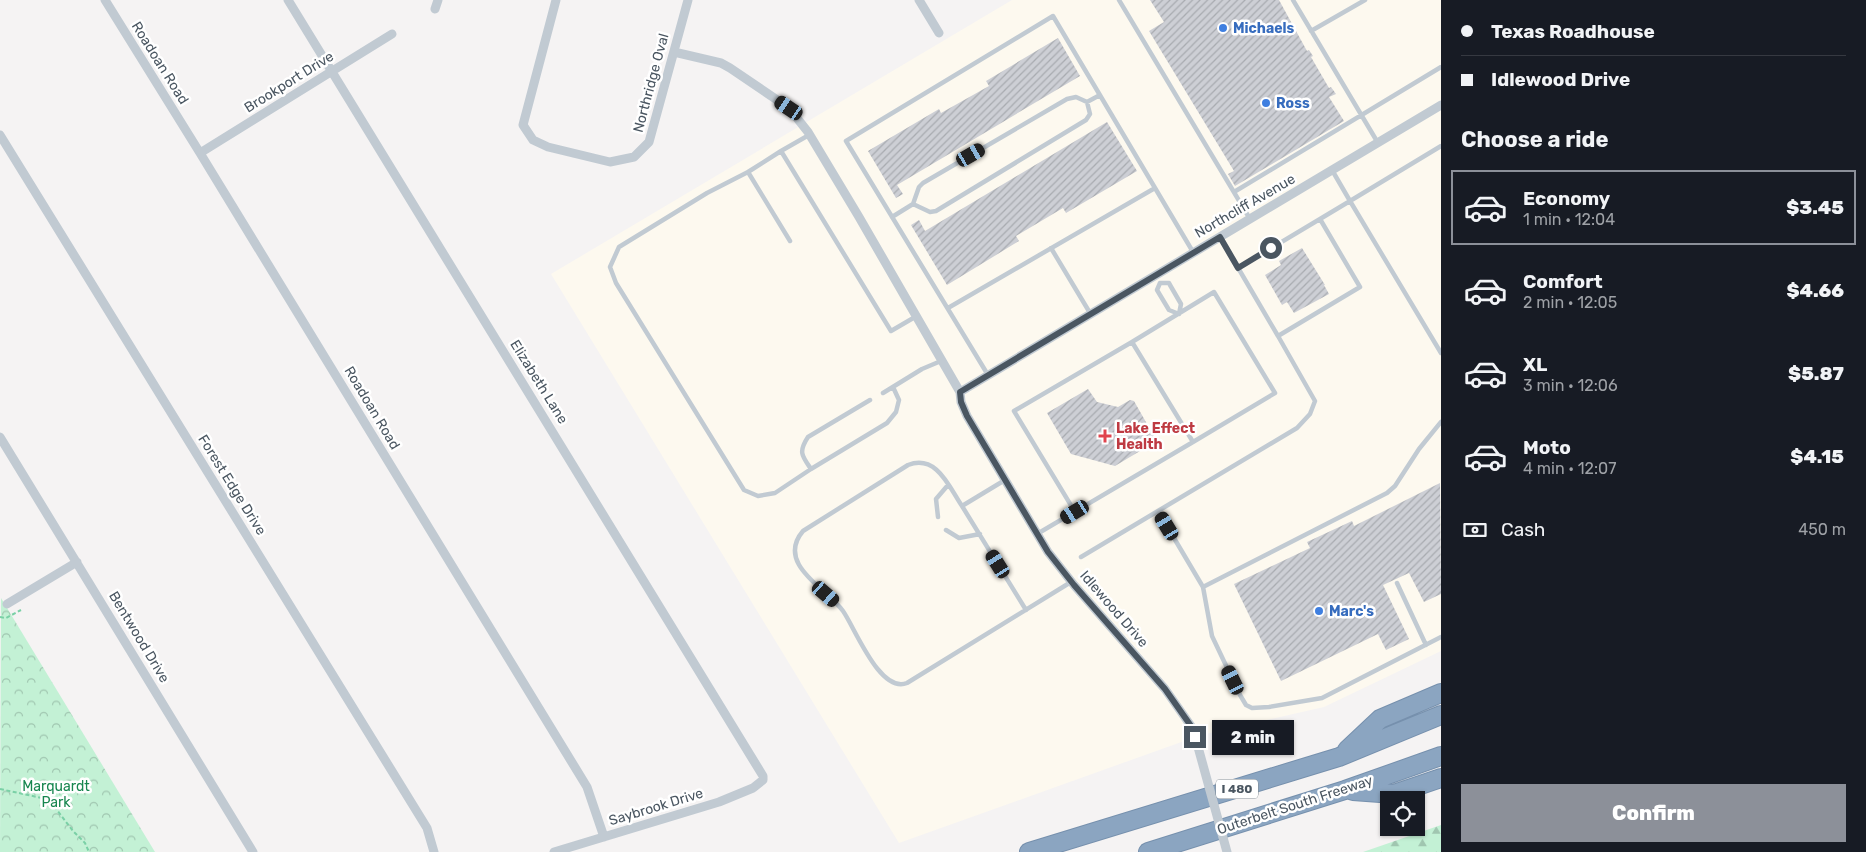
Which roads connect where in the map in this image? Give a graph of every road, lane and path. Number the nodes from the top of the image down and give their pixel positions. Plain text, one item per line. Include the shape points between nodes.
1 (104, 0) edge
2 (288, 0) edge
3 (556, 0) edge
4 (688, 0) edge
5 (919, 0) edge
6 (1119, 0) edge
7 (1293, 0) edge
8 (1365, 0) edge
9 (1311, 31) junction
10 (939, 33) dead end
11 (392, 34) dead end
12 (674, 52) junction
13 (1441, 67) edge
14 (331, 71) junction
15 (1100, 95) junction
16 (1087, 102) junction
17 (1441, 105) edge
18 (1362, 116) junction
19 (0, 135) edge
20 (809, 135) junction
21 (1378, 142) junction
22 (1441, 146) edge
23 (781, 151) junction
24 (200, 153) junction
25 (1332, 170) junction
26 (748, 172) junction
27 (1154, 188) junction
28 (1234, 192) junction
29 (1350, 200) junction
30 (913, 204) junction
31 (892, 217) junction
32 (1320, 219) junction
33 (1250, 220) junction
34 (1220, 237) junction
35 (790, 241) dead end
36 (1052, 248) junction
37 (1192, 252) junction
38 (1238, 268) junction
39 (1155, 274) junction
40 (1160, 283) junction
41 (948, 308) junction
42 (1090, 314) junction
43 (1179, 314) junction
44 (916, 317) junction
45 (1278, 336) junction
46 (1132, 342) junction
47 (1441, 353) edge
48 (941, 361) junction
49 (988, 375) junction
50 (893, 387) junction
51 (960, 392) junction
52 (883, 393) dead end
53 (870, 400) dead end
54 (1441, 422) edge
55 (0, 437) edge
56 (1193, 442) junction
57 (811, 470) junction
58 (1005, 480) junction
59 (948, 486) junction
60 (962, 506) junction
61 (1158, 510) junction
62 (1075, 512) junction
63 (938, 516) dead end
64 (946, 530) dead end
65 (980, 534) junction
66 (1037, 534) junction
67 (1081, 557) dead end
68 (77, 562) junction
69 (1071, 582) junction
70 (1397, 583) dead end
71 (1203, 587) junction
72 (7, 604) dead end
73 (21, 610) dead end
74 (1026, 610) junction
75 (0, 617) edge
76 (1441, 638) edge
77 (1426, 645) junction
78 (1441, 693) edge
79 (1441, 715) edge
80 (1441, 756) edge
81 (1339, 757) junction
82 (1441, 778) edge
83 (763, 780) joint
84 (0, 789) edge
85 (1345, 790) junction
86 (604, 837) junction
87 (89, 852) edge
88 (253, 852) edge
89 (434, 852) edge
90 (554, 852) edge
91 (1029, 852) edge
92 (1148, 852) edge
93 (1227, 852) edge

1 - 24 street, Roadoan Road
2 - 14 street, Elizabeth Lane
3 - 12 street, Northridge Oval via 523,125 533,140 548,147 610,162 634,157 649,142
4 - 12 street, Northridge Oval
5 - 10 street
6 - 28 lane
7 - 9 lane
8 - 9 lane
9 - 18 lane
11 - 14 street, Brookport Drive
12 - 20 street, Idlewood Drive via 730,68 789,108
13 - 18 lane
14 - 24 street, Brookport Drive
14 - 83 street, Elizabeth Lane via 761,771
15 - 16 lane
15 - 27 lane
15 - 31 lane via 1053,16 846,141
16 - 30 lane via 1076,97 1067,99 923,183
16 - 30 lane via 1090,114 1086,120 936,211 930,212
17 - 21 street, Northcliff Avenue
18 - 21 lane
18 - 28 lane
19 - 89 street, Forest Edge Drive via 427,828
20 - 23 lane
20 - 44 street, Idlewood Drive
21 - 25 street, Northcliff Avenue
22 - 29 lane
23 - 26 lane
23 - 44 lane via 891,331
24 - 86 street, Roadoan Road via 587,787
25 - 29 lane
25 - 33 street, Northcliff Avenue
26 - 35 lane
26 - 57 lane via 707,193 620,247 610,267 616,283 744,490 758,496 775,493
27 - 36 lane
27 - 37 lane
28 - 33 lane
29 - 32 lane
29 - 47 lane
30 - 31 lane
31 - 41 lane
32 - 38 lane
32 - 45 lane via 1360,287
33 - 34 street, Northcliff Avenue
34 - 37 street, Northcliff Avenue
34 - 38 lane
36 - 41 lane
36 - 42 lane
37 - 39 street, Northcliff Avenue
38 - 45 lane
39 - 40 lane
39 - 42 street, Northcliff Avenue
40 - 43 lane via 1157,290 1169,310
40 - 43 lane via 1169,283 1181,304
41 - 49 lane
42 - 49 street, Northcliff Avenue
43 - 46 lane
43 - 56 lane via 1214,292 1275,393
44 - 48 street, Idlewood Drive
45 - 61 lane via 1315,401 1310,414 1296,429
46 - 56 lane
46 - 62 lane via 1014,411
48 - 50 lane
48 - 51 street, Idlewood Drive
49 - 51 street, Northcliff Avenue
50 - 52 lane
50 - 57 lane via 899,400 896,412 887,423
51 - 58 street, Idlewood Drive via 963,408
53 - 57 lane via 808,437 802,447 802,456
54 - 71 lane via 1387,494
55 - 68 street, Bentwood Drive
56 - 62 lane
58 - 60 lane
58 - 66 street, Idlewood Drive
59 - 60 lane
59 - 63 lane via 936,499
59 - 74 lane via 937,469 930,465 922,462 908,465 803,531 795,546 799,563 813,584 842,610 878,670 889,682 898,685 907,683
60 - 65 lane
61 - 67 lane
61 - 71 lane
62 - 66 lane
64 - 65 lane via 959,538
65 - 74 lane
66 - 69 street, Idlewood Drive
68 - 72 street
68 - 88 street, Bentwood Drive
69 - 74 lane
69 - 93 street, Idlewood Drive, bridge via 1165,689 1191,726
70 - 77 lane
71 - 77 lane via 1212,636 1240,695 1252,708 1322,698
73 - 75 path via 6,618
76 - 77 lane
78 - 81 highway via 1380,719
79 - 81 highway, I 480
80 - 85 highway, Outerbelt South Freeway / I 480
81 - 91 highway, I 480
82 - 85 highway via 1394,794
83 - 86 street, Saybrook Drive via 753,788 719,802
84 - 87 path via 50,801
85 - 92 highway, Outerbelt South Freeway / I 480
86 - 90 street, Saybrook Drive

